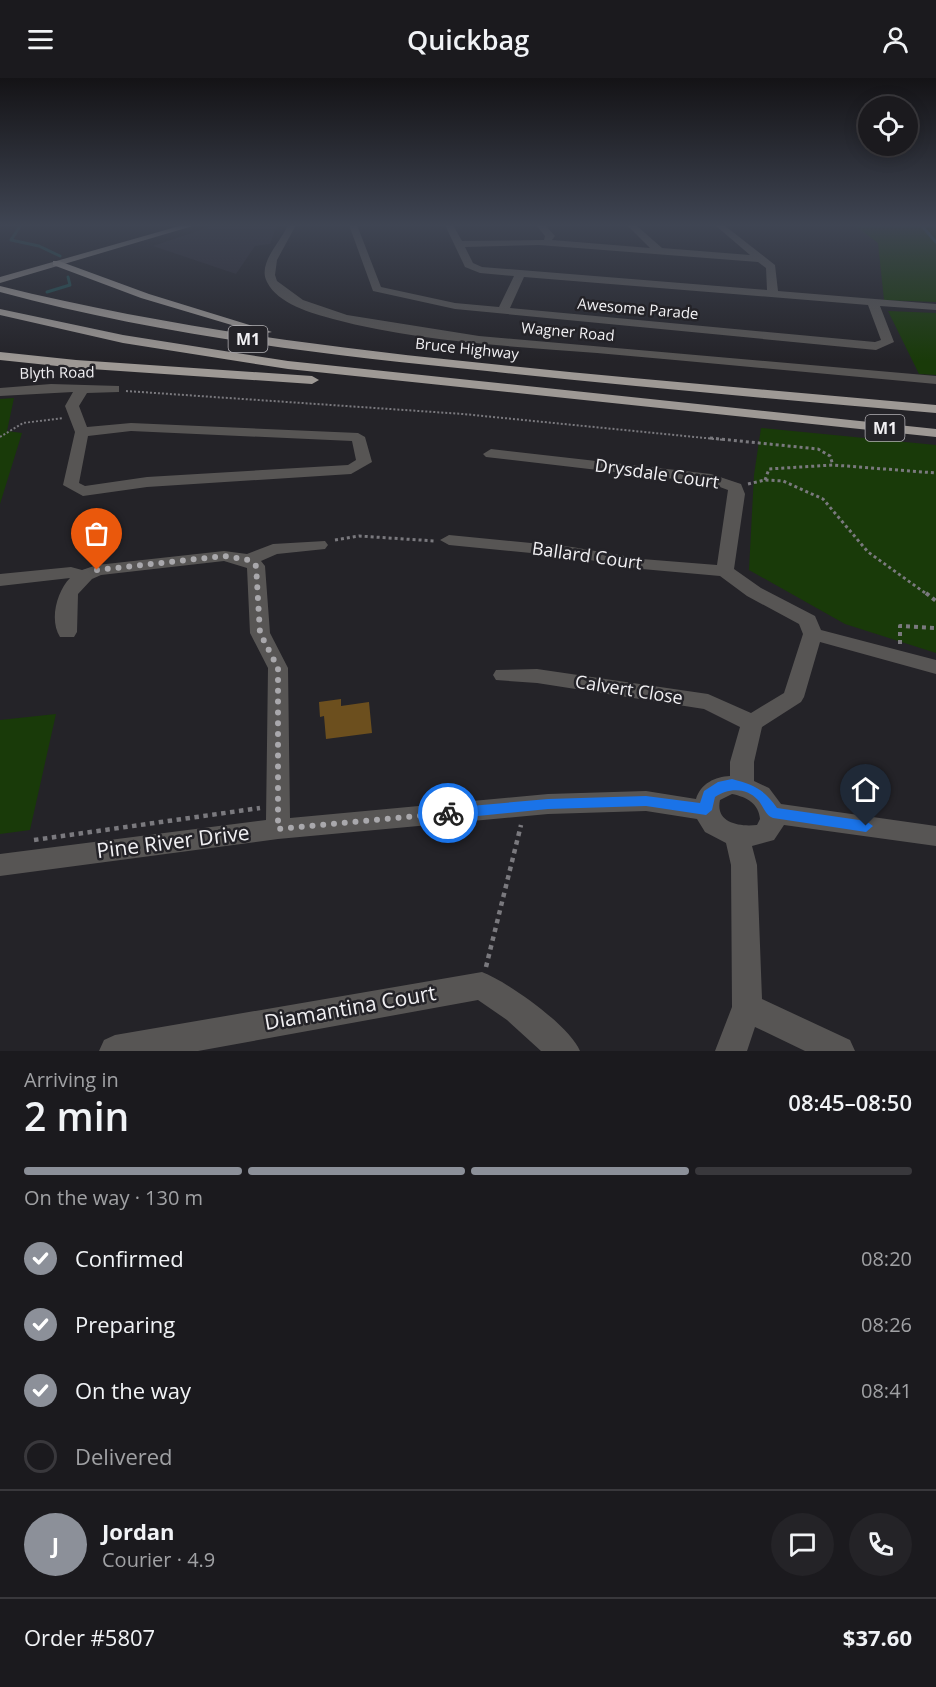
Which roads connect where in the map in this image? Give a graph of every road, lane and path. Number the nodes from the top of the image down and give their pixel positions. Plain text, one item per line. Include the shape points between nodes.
1 (38, 270) edge
2 (45, 270) edge
3 (77, 270) edge
4 (86, 270) edge
5 (268, 270) edge
6 (370, 270) edge
7 (485, 270) edge
8 (771, 270) edge
9 (520, 273) junction
10 (88, 274) junction
11 (0, 280) edge
12 (0, 287) edge
13 (773, 294) junction
14 (873, 303) junction
15 (936, 307) edge
16 (503, 311) junction
17 (0, 312) edge
18 (0, 356) edge
19 (487, 368) junction
20 (395, 378) junction
21 (936, 380) edge
22 (82, 389) junction
23 (114, 389) joint
24 (0, 392) edge
25 (936, 409) edge
26 (76, 416) junction
27 (82, 432) junction
28 (936, 433) edge
29 (0, 437) edge
30 (490, 454) dead end
31 (833, 465) junction
32 (936, 473) edge
33 (765, 480) junction
34 (735, 487) junction
35 (449, 540) joint
36 (319, 545) joint
37 (249, 560) junction
38 (725, 571) junction
39 (82, 577) junction
40 (0, 580) edge
41 (936, 601) edge
42 (936, 628) edge
43 (67, 632) dead end
44 (813, 634) junction
45 (899, 657) junction
46 (936, 667) edge
47 (503, 675) dead end
48 (752, 723) junction
49 (742, 786) junction
50 (526, 806) junction
51 (706, 810) junction
52 (773, 813) junction
53 (278, 818) junction
54 (936, 836) edge
55 (737, 837) junction
56 (24, 841) dead end
57 (0, 865) edge
58 (482, 986) junction
59 (747, 1007) junction
60 (116, 1051) edge
61 (564, 1051) edge
62 (731, 1051) edge
63 (839, 1051) edge

1 - 11 main road
2 - 12 main road
3 - 10 highway
4 - 10 highway
5 - 21 street, Wagner Road via 273,283 296,301 357,321 527,343
6 - 16 street, Awesome Parade via 377,289 455,306
7 - 9 street
8 - 13 street
9 - 13 street
9 - 16 street
10 - 19 highway via 144,296 271,333
12 - 19 highway, Bruce Highway / M1 via 118,318 227,336
13 - 14 street
14 - 15 street
14 - 16 street, Awesome Parade via 888,342 876,346
17 - 20 highway, M1 via 198,353
18 - 20 highway via 357,383
19 - 25 highway, Bruce Highway / M1
20 - 28 highway, M1
22 - 23 street, Blyth Road
22 - 24 street, Blyth Road
22 - 26 street via 72,406
23 - 31 path via 591,425 818,449 830,456
26 - 27 street
26 - 29 path via 23,423
27 - 27 street via 131,427 358,437 364,462 351,469 147,482 83,491 70,485
30 - 34 street, Drysdale Court via 711,479
31 - 32 path
31 - 33 path via 769,469
33 - 34 path
33 - 41 path via 783,481 823,499 868,552
34 - 38 street, Drysdale Court
35 - 36 path via 418,544 347,535
35 - 38 street, Ballard Court
36 - 37 street via 273,549
37 - 39 street via 224,556 118,566
37 - 53 street via 256,566 258,578 260,633 278,668
38 - 44 street via 754,592 808,620
39 - 40 street via 71,572
39 - 43 street via 65,596
42 - 45 path via 900,626
44 - 45 street
44 - 48 street via 793,697
45 - 46 street
47 - 48 street, Calvert Close via 537,676 708,702
48 - 49 street via 742,762
49 - 51 street via 715,789 709,795
49 - 52 street via 762,796
50 - 51 street, Pine River Drive via 646,801
50 - 53 street, Pine River Drive
50 - 58 path
51 - 55 street via 717,826
52 - 54 street
52 - 55 street via 771,828 765,833
53 - 56 path
53 - 57 street, Pine River Drive
55 - 59 street via 744,865
58 - 60 street, Diamantina Court
58 - 61 street via 518,1010
59 - 62 street
59 - 63 street

